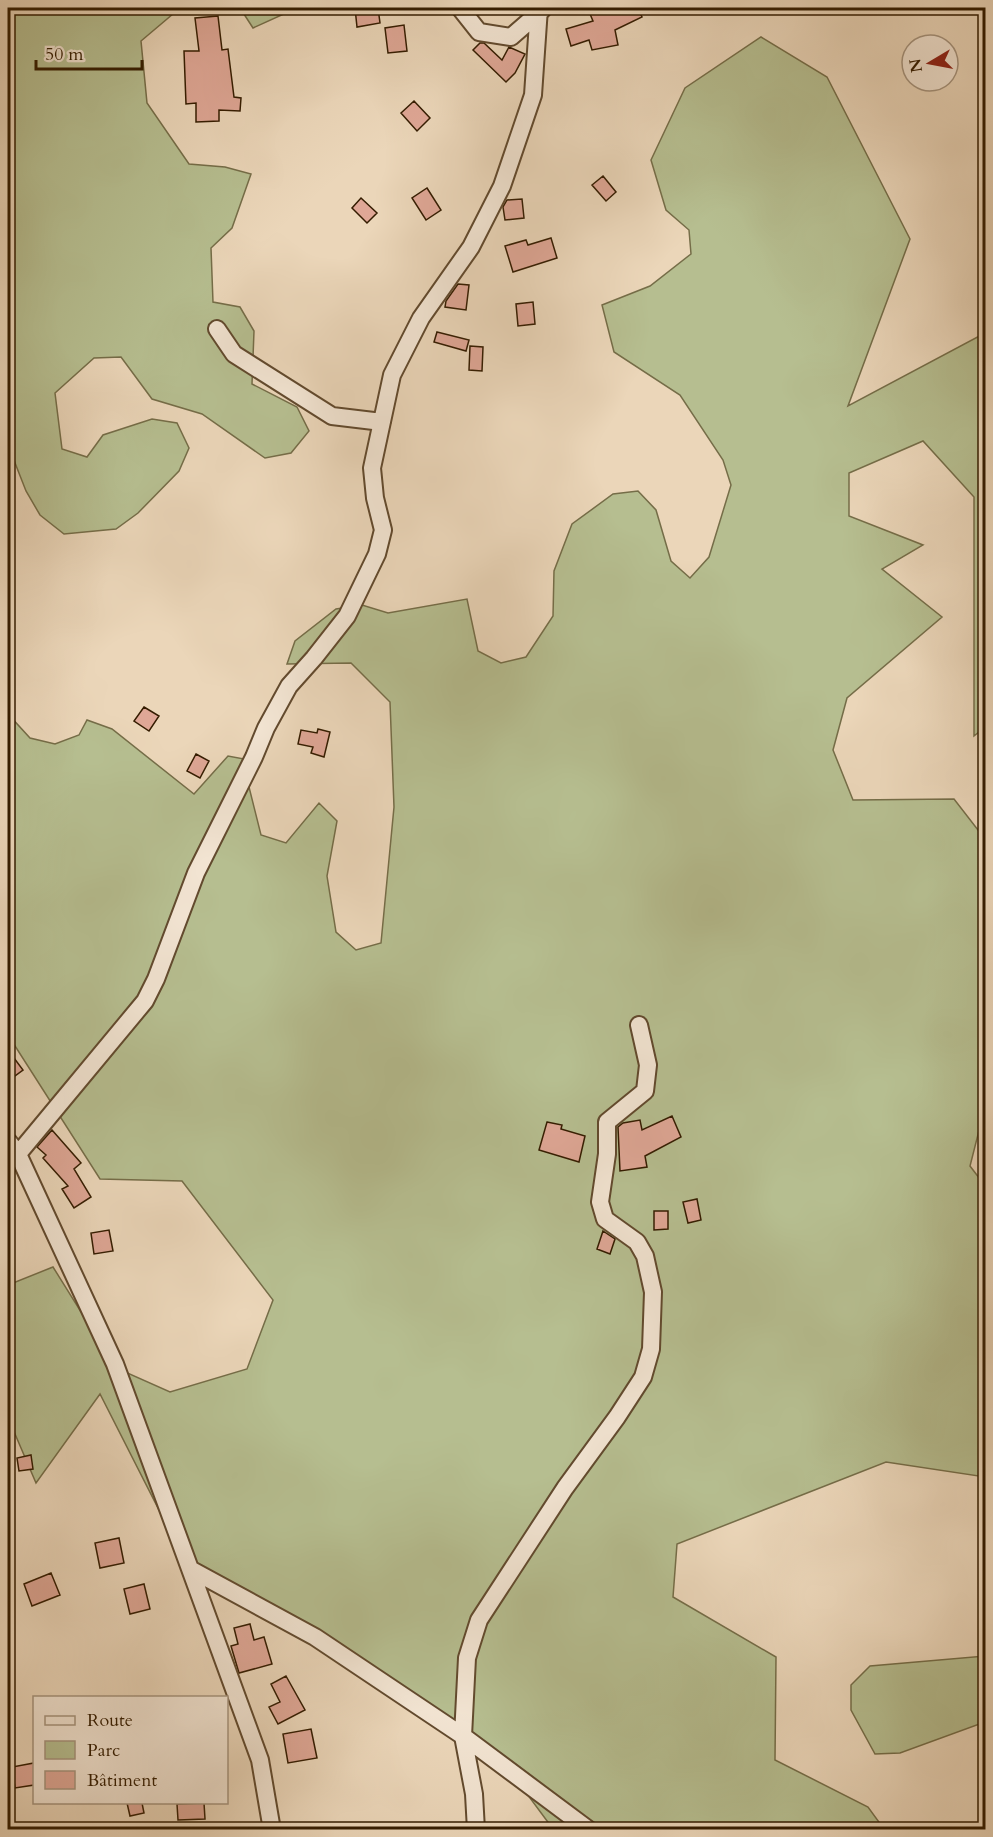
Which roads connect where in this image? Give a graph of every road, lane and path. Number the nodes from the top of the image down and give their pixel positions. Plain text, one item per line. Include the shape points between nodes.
1 (460, 8) edge
2 (541, 9) edge
3 (217, 329) dead end
4 (382, 422) junction
5 (639, 1025) dead end
6 (13, 1147) edge
7 (190, 1569) junction
8 (463, 1736) junction
9 (272, 1830) edge
10 (476, 1830) edge
11 (589, 1830) edge

1 - 2 street via 479,32 511,37
2 - 4 street via 533,95 502,186 471,247 421,318 392,375
3 - 4 street via 234,354 332,416
4 - 6 street via 372,468 383,530 377,554 347,616 289,686 266,728 196,873 145,1001
5 - 8 street via 648,1065 645,1091 607,1122 600,1202 605,1219 637,1242 645,1256 652,1292 651,1349 643,1377 479,1620 467,1658
6 - 7 street via 115,1364
7 - 8 street via 315,1637
7 - 9 street via 260,1760
8 - 10 street
8 - 11 street

